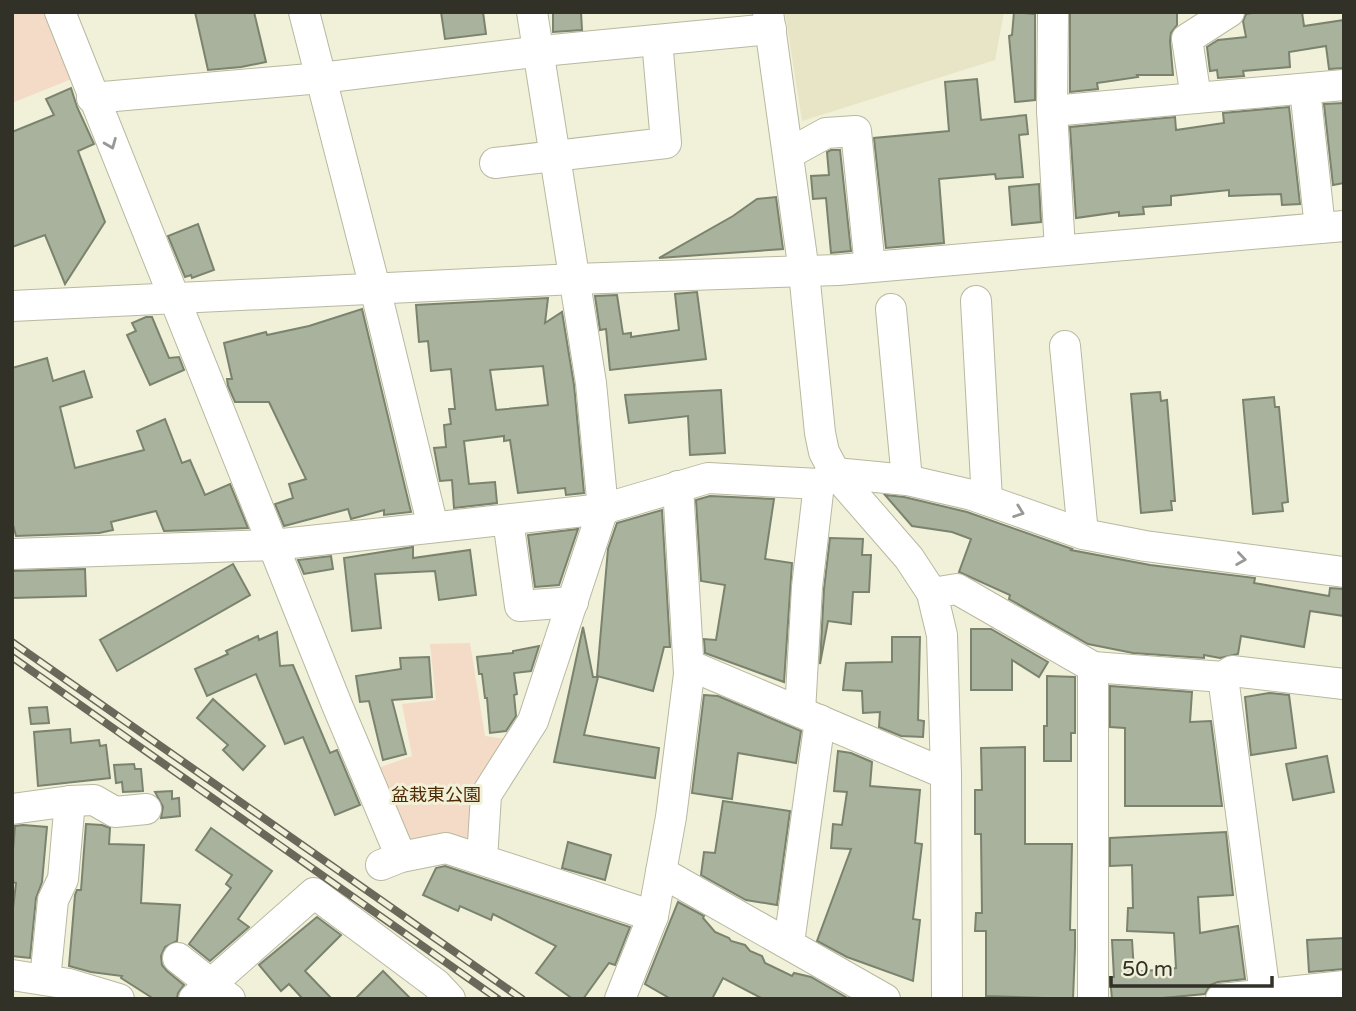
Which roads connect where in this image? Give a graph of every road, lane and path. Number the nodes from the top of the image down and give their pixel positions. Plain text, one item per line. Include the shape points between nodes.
1 (60, 12) edge
2 (304, 12) edge
3 (532, 12) edge
4 (1053, 12) edge
5 (1229, 12) edge
6 (770, 20) edge
7 (657, 40) junction
8 (537, 52) junction
9 (321, 78) junction
10 (1344, 85) edge
11 (1305, 89) junction
12 (92, 97) junction
13 (1196, 98) junction
14 (1052, 111) junction
15 (788, 154) junction
16 (554, 156) junction
17 (495, 163) dead end
18 (1332, 227) edge
19 (1060, 250) junction
20 (870, 267) junction
21 (804, 272) junction
22 (575, 279) junction
23 (375, 288) junction
24 (173, 296) junction
25 (976, 301) dead end
26 (12, 306) edge
27 (891, 309) dead end
28 (1065, 346) dead end
29 (827, 479) junction
30 (907, 480) junction
31 (678, 485) junction
32 (987, 500) junction
33 (603, 509) junction
34 (508, 520) junction
35 (433, 527) junction
36 (1083, 534) junction
37 (273, 545) junction
38 (12, 554) edge
39 (1344, 572) edge
40 (932, 593) junction
41 (573, 602) junction
42 (689, 665) junction
43 (1093, 667) junction
44 (1223, 677) junction
45 (1344, 684) edge
46 (810, 716) junction
47 (946, 774) junction
48 (70, 801) junction
49 (12, 809) edge
50 (146, 809) dead end
51 (482, 859) junction
52 (661, 872) junction
53 (653, 916) junction
54 (789, 943) junction
55 (178, 958) dead end
56 (12, 975) edge
57 (45, 980) junction
58 (1344, 986) edge
59 (212, 993) edge
60 (1265, 994) junction
61 (119, 999) edge
62 (450, 999) edge
63 (620, 999) edge
64 (885, 999) edge
65 (947, 999) edge
66 (1093, 999) edge
67 (1221, 999) edge

1 - 12 street
2 - 9 street
3 - 8 street
4 - 14 street
5 - 13 street via 1188,38
6 - 7 street
6 - 15 street
7 - 8 street
7 - 16 street via 666,143
8 - 9 street
8 - 16 street
9 - 12 street
9 - 23 street
10 - 11 street
11 - 13 street
11 - 18 street
12 -> 24 street
13 - 14 street
14 - 19 street
15 - 20 street via 826,133 856,131
15 - 21 street
16 - 17 street
16 - 22 street
18 - 19 street
19 - 20 street
20 - 21 street
21 - 22 street
21 - 29 street
22 - 23 street
22 - 33 street
23 - 24 street
23 - 35 street
24 - 26 street
24 - 37 street
25 - 32 street
27 - 30 street
28 - 36 street
29 - 30 street
29 - 31 street via 708,478
29 - 40 street via 909,558
29 - 46 street via 807,587
30 - 32 street
31 - 33 street
31 - 42 street
32 -> 36 street
33 - 34 street
33 - 41 street
34 - 35 street
34 - 41 street via 520,606
35 - 37 street
36 -> 39 street
37 - 38 street
37 - 51 street via 337,705 391,861 446,848
40 - 43 street via 957,589
40 - 47 street via 942,635
41 - 51 street via 533,721 486,795
42 - 46 street
42 - 52 street
43 - 44 street
43 - 66 street
44 - 45 street via 1232,671
44 - 60 street
46 - 47 street
46 - 54 street
47 - 65 street
48 - 49 street
48 - 50 street via 94,800 116,811
48 - 57 street via 63,878 53,900
51 - 53 street
52 - 53 street
52 - 54 street
53 - 63 street
54 - 64 street
55 - 59 street
56 - 57 street
57 - 61 street
58 - 60 street
59 - 62 street via 221,976 313,893
60 - 67 street

